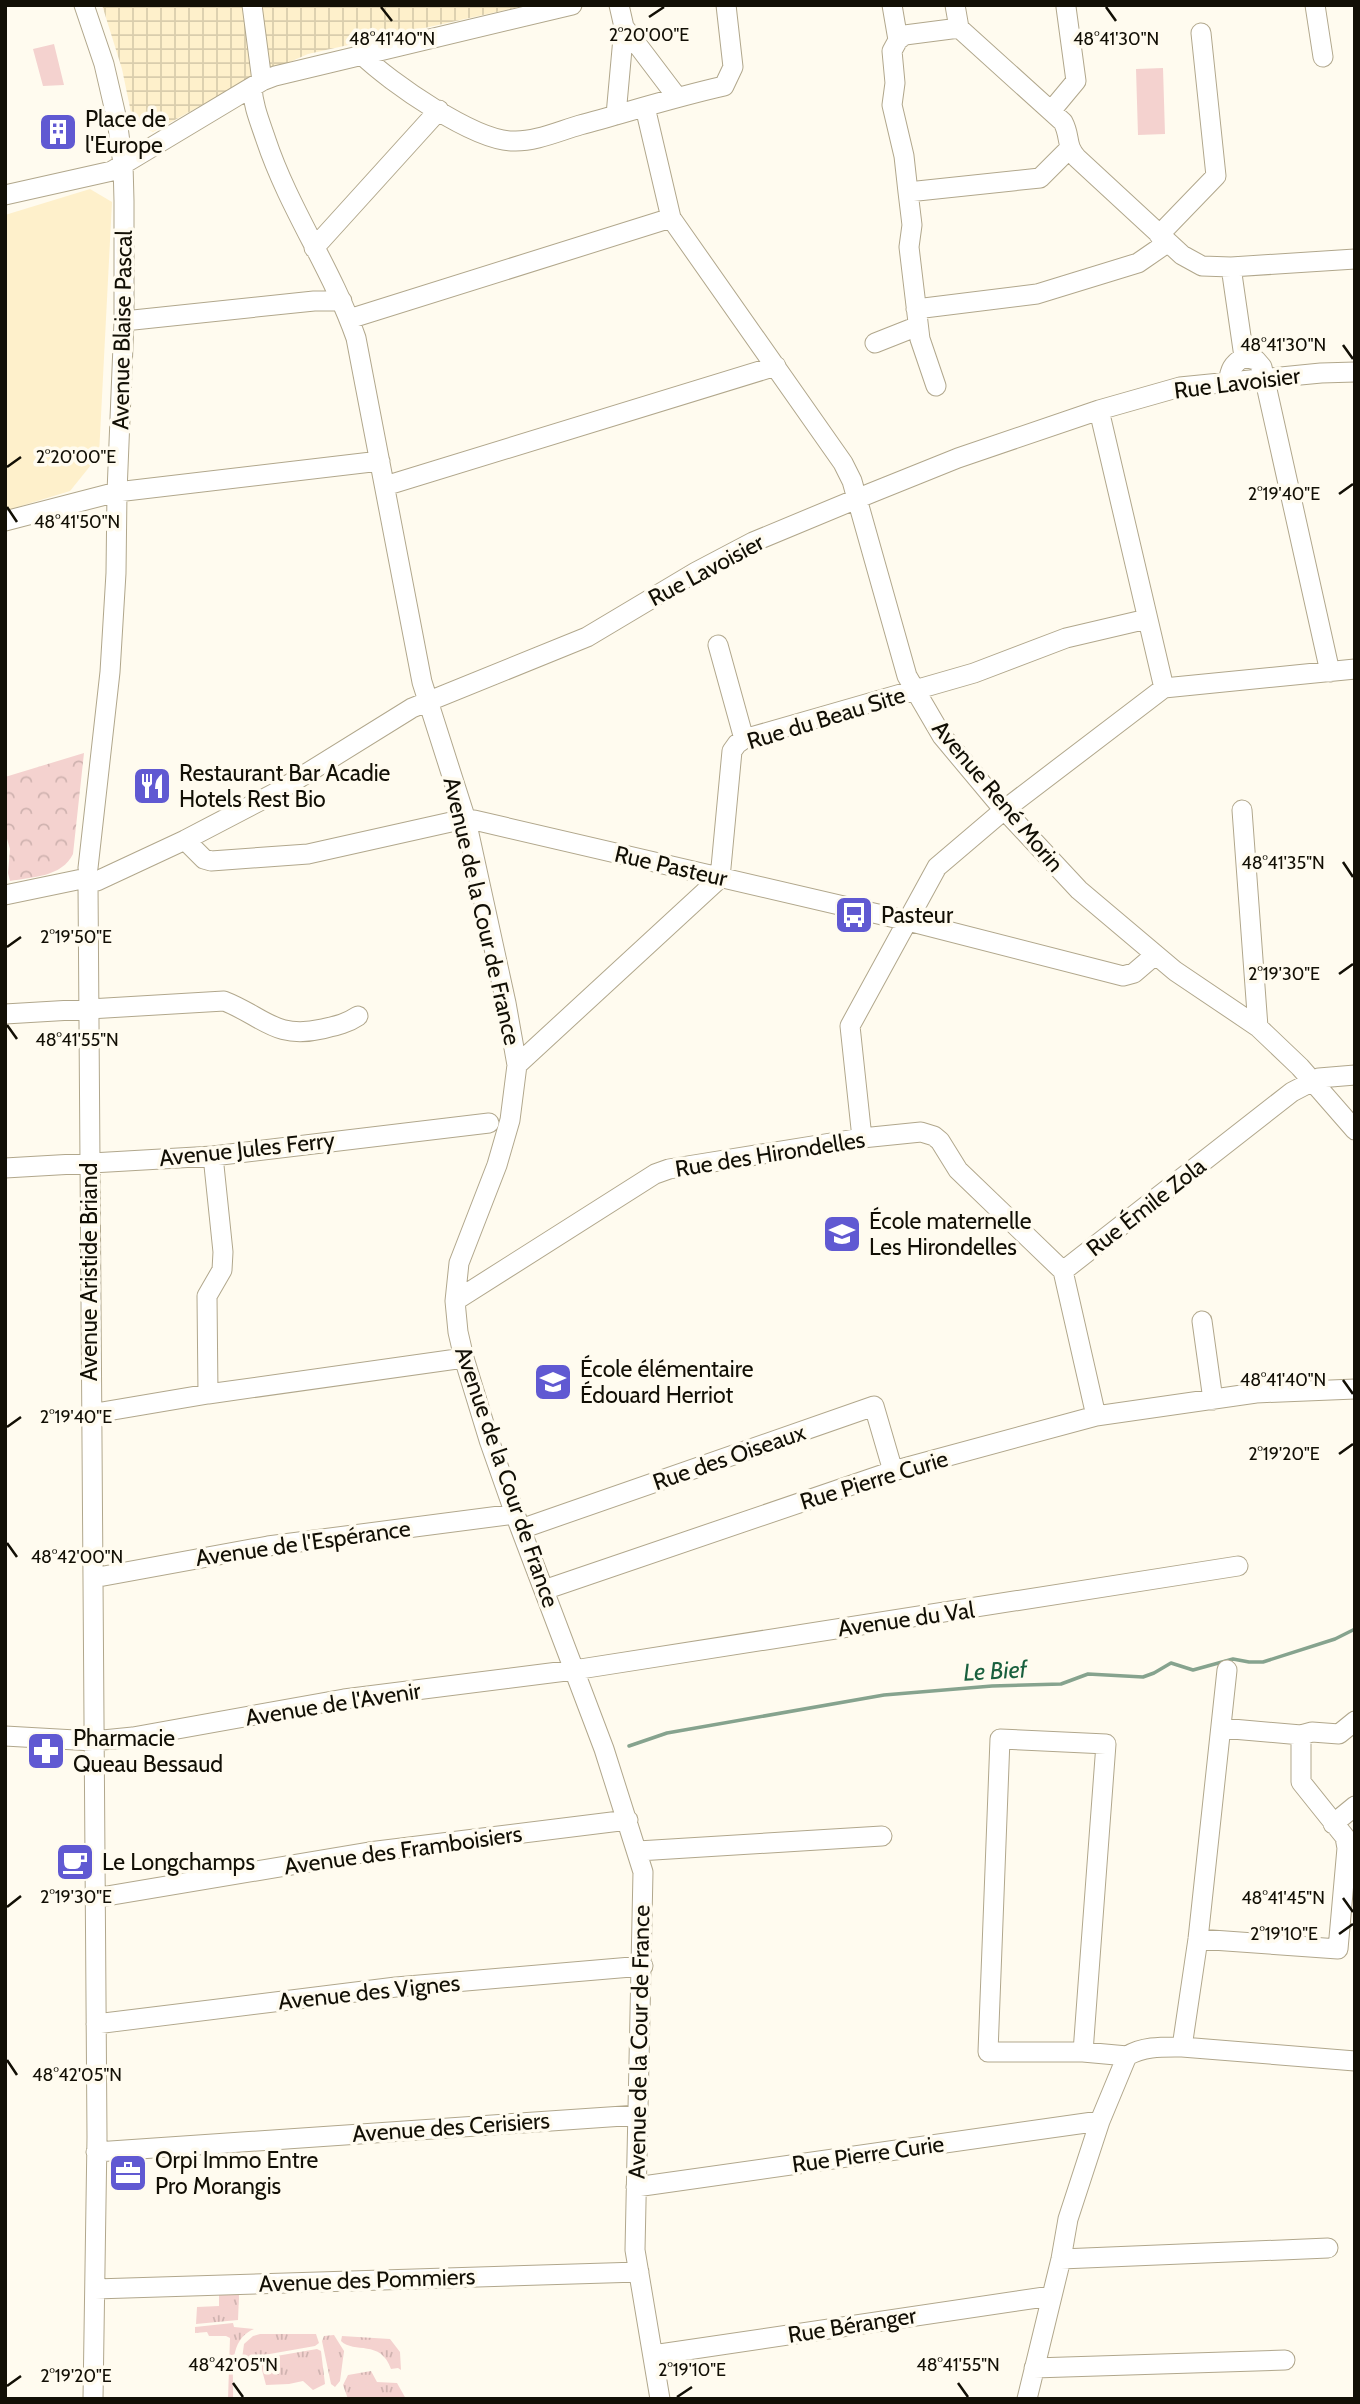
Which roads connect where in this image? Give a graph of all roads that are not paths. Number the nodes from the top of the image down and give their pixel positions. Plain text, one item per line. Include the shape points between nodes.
1 (83, 5) edge
2 (252, 5) edge
3 (572, 5) edge
4 (619, 5) edge
5 (726, 5) edge
6 (892, 5) edge
7 (956, 5) edge
8 (1315, 5) edge
9 (1066, 7) edge
10 (624, 27) junction
11 (959, 28) junction
12 (1201, 33) dead end
13 (898, 40) junction
14 (362, 55) junction
15 (1323, 57) dead end
16 (257, 84) junction
17 (677, 97) junction
18 (645, 107) junction
19 (439, 110) junction
20 (1051, 111) junction
21 (616, 115) junction
22 (1069, 149) junction
23 (123, 164) junction
24 (908, 192) junction
25 (5, 195) edge
26 (671, 218) junction
27 (1163, 239) junction
28 (314, 248) junction
29 (1355, 259) edge
30 (1231, 267) junction
31 (345, 310) junction
32 (917, 318) junction
33 (124, 321) junction
34 (875, 343) dead end
35 (1244, 357) junction
36 (770, 368) junction
37 (1355, 372) edge
38 (1265, 380) junction
39 (1228, 383) junction
40 (936, 386) dead end
41 (1099, 410) junction
42 (380, 461) junction
43 (385, 486) junction
44 (117, 492) junction
45 (857, 500) junction
46 (5, 522) edge
47 (1147, 619) junction
48 (718, 645) dead end
49 (1355, 669) edge
50 (1330, 672) junction
51 (1164, 688) junction
52 (914, 691) junction
53 (427, 701) junction
54 (744, 739) junction
55 (1004, 810) junction
56 (1242, 810) dead end
57 (466, 820) junction
58 (185, 840) junction
59 (89, 878) junction
60 (720, 878) junction
61 (5, 895) edge
62 (908, 921) junction
63 (1155, 955) junction
64 (88, 1010) junction
65 (5, 1014) edge
66 (358, 1016) dead end
67 (1258, 1027) junction
68 (517, 1065) junction
69 (1355, 1075) edge
70 (1313, 1082) junction
71 (489, 1122) dead end
72 (1355, 1130) edge
73 (862, 1138) junction
74 (213, 1156) junction
75 (89, 1164) junction
76 (5, 1168) edge
77 (1063, 1271) junction
78 (455, 1301) junction
79 (1202, 1321) dead end
80 (464, 1358) junction
81 (1355, 1390) edge
82 (208, 1394) junction
83 (1213, 1400) junction
84 (90, 1414) junction
85 (1096, 1416) junction
86 (893, 1471) junction
87 (518, 1521) junction
88 (1238, 1566) dead end
89 (93, 1578) junction
90 (544, 1590) junction
91 (574, 1670) junction
92 (1227, 1670) dead end
93 (1355, 1721) edge
94 (1221, 1728) junction
95 (1301, 1735) junction
96 (5, 1736) edge
97 (93, 1741) junction
98 (1355, 1806) edge
99 (628, 1820) junction
100 (1333, 1824) junction
101 (882, 1836) dead end
102 (638, 1851) junction
103 (95, 1898) junction
104 (1198, 1939) junction
105 (643, 1966) junction
106 (96, 2025) junction
107 (1182, 2047) junction
108 (1083, 2052) junction
109 (1127, 2056) junction
110 (1355, 2061) edge
111 (638, 2115) junction
112 (1100, 2120) junction
113 (96, 2152) junction
114 (636, 2187) junction
115 (1328, 2248) dead end
116 (1061, 2259) junction
117 (639, 2272) junction
118 (95, 2289) junction
119 (1051, 2296) junction
120 (653, 2355) junction
121 (1285, 2360) dead end
122 (1034, 2368) junction
123 (93, 2399) edge
124 (660, 2399) edge
125 (1027, 2399) edge

1 - 23 street, Avenue Blaise Pascal via 104,64
2 - 16 street, Avenue de la Cour de France
3 - 14 street
4 - 10 street
5 - 17 street via 733,67 730,77 724,86
6 - 13 street
7 - 11 street
8 - 15 street
9 - 20 street via 1076,81
10 - 17 street
10 - 21 street
11 - 13 street via 905,35
11 - 20 street
12 - 27 street via 1216,176
13 - 24 street via 891,51 892,105
14 - 16 street
14 - 19 street via 392,82
16 - 23 street
16 - 28 street, Avenue de la Cour de France via 253,102 275,167
17 - 18 street
18 - 21 street
18 - 26 street, Avenue René Morin
19 - 21 street via 498,140 512,141
19 - 28 street
20 - 22 street via 1068,132
22 - 24 street via 1040,178
22 - 27 street
23 - 25 street via 112,171
23 - 33 street, Avenue Blaise Pascal
24 - 32 street
26 - 31 street
26 - 36 street, Avenue René Morin
27 - 30 street via 1202,266
27 - 32 street via 1138,263 1037,294
28 - 31 street, Avenue de la Cour de France
29 - 30 street
30 - 35 street
31 - 33 street via 314,301
31 - 42 street, Avenue de la Cour de France via 356,338
32 - 34 street
32 - 40 street
33 - 44 street, Avenue Blaise Pascal
35 - 38 street via 1256,360
35 - 39 street via 1230,371
36 - 43 street
36 - 45 street, Avenue René Morin via 843,463
37 - 38 street, Rue Lavoisier
38 - 39 street, Rue Lavoisier
38 - 50 street
39 - 41 street, Rue Lavoisier via 1180,387
41 - 45 street, Rue Lavoisier via 958,458
41 - 47 street
42 - 43 street, Avenue de la Cour de France
42 - 44 street
43 - 53 street, Avenue de la Cour de France
44 - 46 street
44 - 59 street, Avenue Blaise Pascal via 110,672
45 - 52 street, Avenue René Morin
45 - 53 street, Rue Lavoisier via 742,548 587,637
47 - 51 street
47 - 52 street, Rue du Beau Site via 1066,638
48 - 54 street
49 - 50 street
50 - 51 street
51 - 55 street
52 - 54 street, Rue du Beau Site
52 - 55 street, Avenue René Morin via 942,736
53 - 57 street, Avenue de la Cour de France
53 - 58 street, Rue Lavoisier via 275,793
54 - 60 street, Rue du Beau Site via 732,751
55 - 62 street via 936,867
55 - 63 street, Avenue René Morin via 1079,890
56 - 67 street
57 - 58 street, Rue Pasteur via 308,855 211,860
57 - 60 street, Rue Pasteur
57 - 68 street, Avenue de la Cour de France
58 - 59 street, Rue Lavoisier
59 - 61 street, Rue Lavoisier
59 - 64 street, Avenue Aristide Briand
60 - 62 street, Rue Pasteur
60 - 68 street
62 - 63 street, Rue Pasteur via 1123,976 1134,973
62 - 73 street via 850,1026
63 - 67 street, Avenue René Morin
64 - 65 street
64 - 66 street via 224,1001 274,1027 298,1033 346,1024
64 - 75 street, Avenue Aristide Briand
67 - 70 street, Avenue René Morin
68 - 78 street, Avenue de la Cour de France via 510,1120 461,1252
69 - 70 street, Rue Émile Zola
70 - 72 street, Avenue René Morin
70 - 77 street, Rue Émile Zola via 1292,1092
71 - 74 street, Avenue Jules Ferry
73 - 77 street, Rue des Hirondelles via 921,1132 934,1136 958,1170
73 - 78 street, Rue des Hirondelles via 655,1174
74 - 75 street, Avenue Jules Ferry
74 - 82 street via 223,1252 222,1270 207,1296
75 - 76 street, Avenue Jules Ferry
75 - 84 street, Avenue Aristide Briand
77 - 85 street, Rue Émile Zola
78 - 80 street, Avenue de la Cour de France
79 - 83 street
80 - 82 street
80 - 87 street, Avenue de la Cour de France
81 - 83 street, Rue Pierre Curie via 1256,1393
82 - 84 street
83 - 85 street, Rue Pierre Curie
84 - 89 street, Avenue Aristide Briand
85 - 86 street, Rue Pierre Curie
86 - 87 street, Rue des Oiseaux via 874,1406
86 - 90 street, Rue Pierre Curie
87 - 89 street, Avenue de l'Espérance via 268,1546
87 - 90 street, Avenue de la Cour de France
88 - 91 street, Avenue du Val
89 - 97 street, Avenue Aristide Briand
90 - 91 street, Avenue de la Cour de France
91 - 97 street, Avenue de l'Avenir via 344,1699
91 - 99 street, Avenue de la Cour de France
92 - 94 street
93 - 95 street via 1339,1734
94 - 95 street
94 - 104 street
95 - 100 street via 1301,1782
96 - 97 street, Avenue de l'Avenir
97 - 103 street, Avenue Aristide Briand
98 - 100 street
99 - 102 street, Avenue de la Cour de France
99 - 103 street, Avenue des Framboisiers via 369,1852
100 - 104 street via 1345,1837 1347,1848 1338,1949
101 - 102 street
102 - 105 street, Avenue de la Cour de France via 643,1872
103 - 106 street, Avenue Aristide Briand
104 - 107 street
105 - 106 street, Avenue des Vignes via 396,1987
105 - 111 street, Avenue de la Cour de France
106 - 113 street, Avenue Aristide Briand
107 - 109 street via 1154,2047
107 - 110 street
108 - 108 street via 1106,1744 1000,1739 988,2052
108 - 109 street
109 - 112 street
111 - 113 street, Avenue des Cerisiers
111 - 114 street, Avenue de la Cour de France
112 - 114 street, Rue Pierre Curie
112 - 116 street via 1068,2219
113 - 118 street, Avenue Aristide Briand
114 - 117 street, Avenue de la Cour de France
115 - 116 street
116 - 119 street
117 - 118 street, Avenue des Pommiers
117 - 120 street, Avenue de la Cour de France
118 - 123 street, Avenue Aristide Briand
119 - 120 street, Rue Béranger
119 - 122 street
120 - 124 street, Avenue de la Cour de France
121 - 122 street
122 - 125 street

